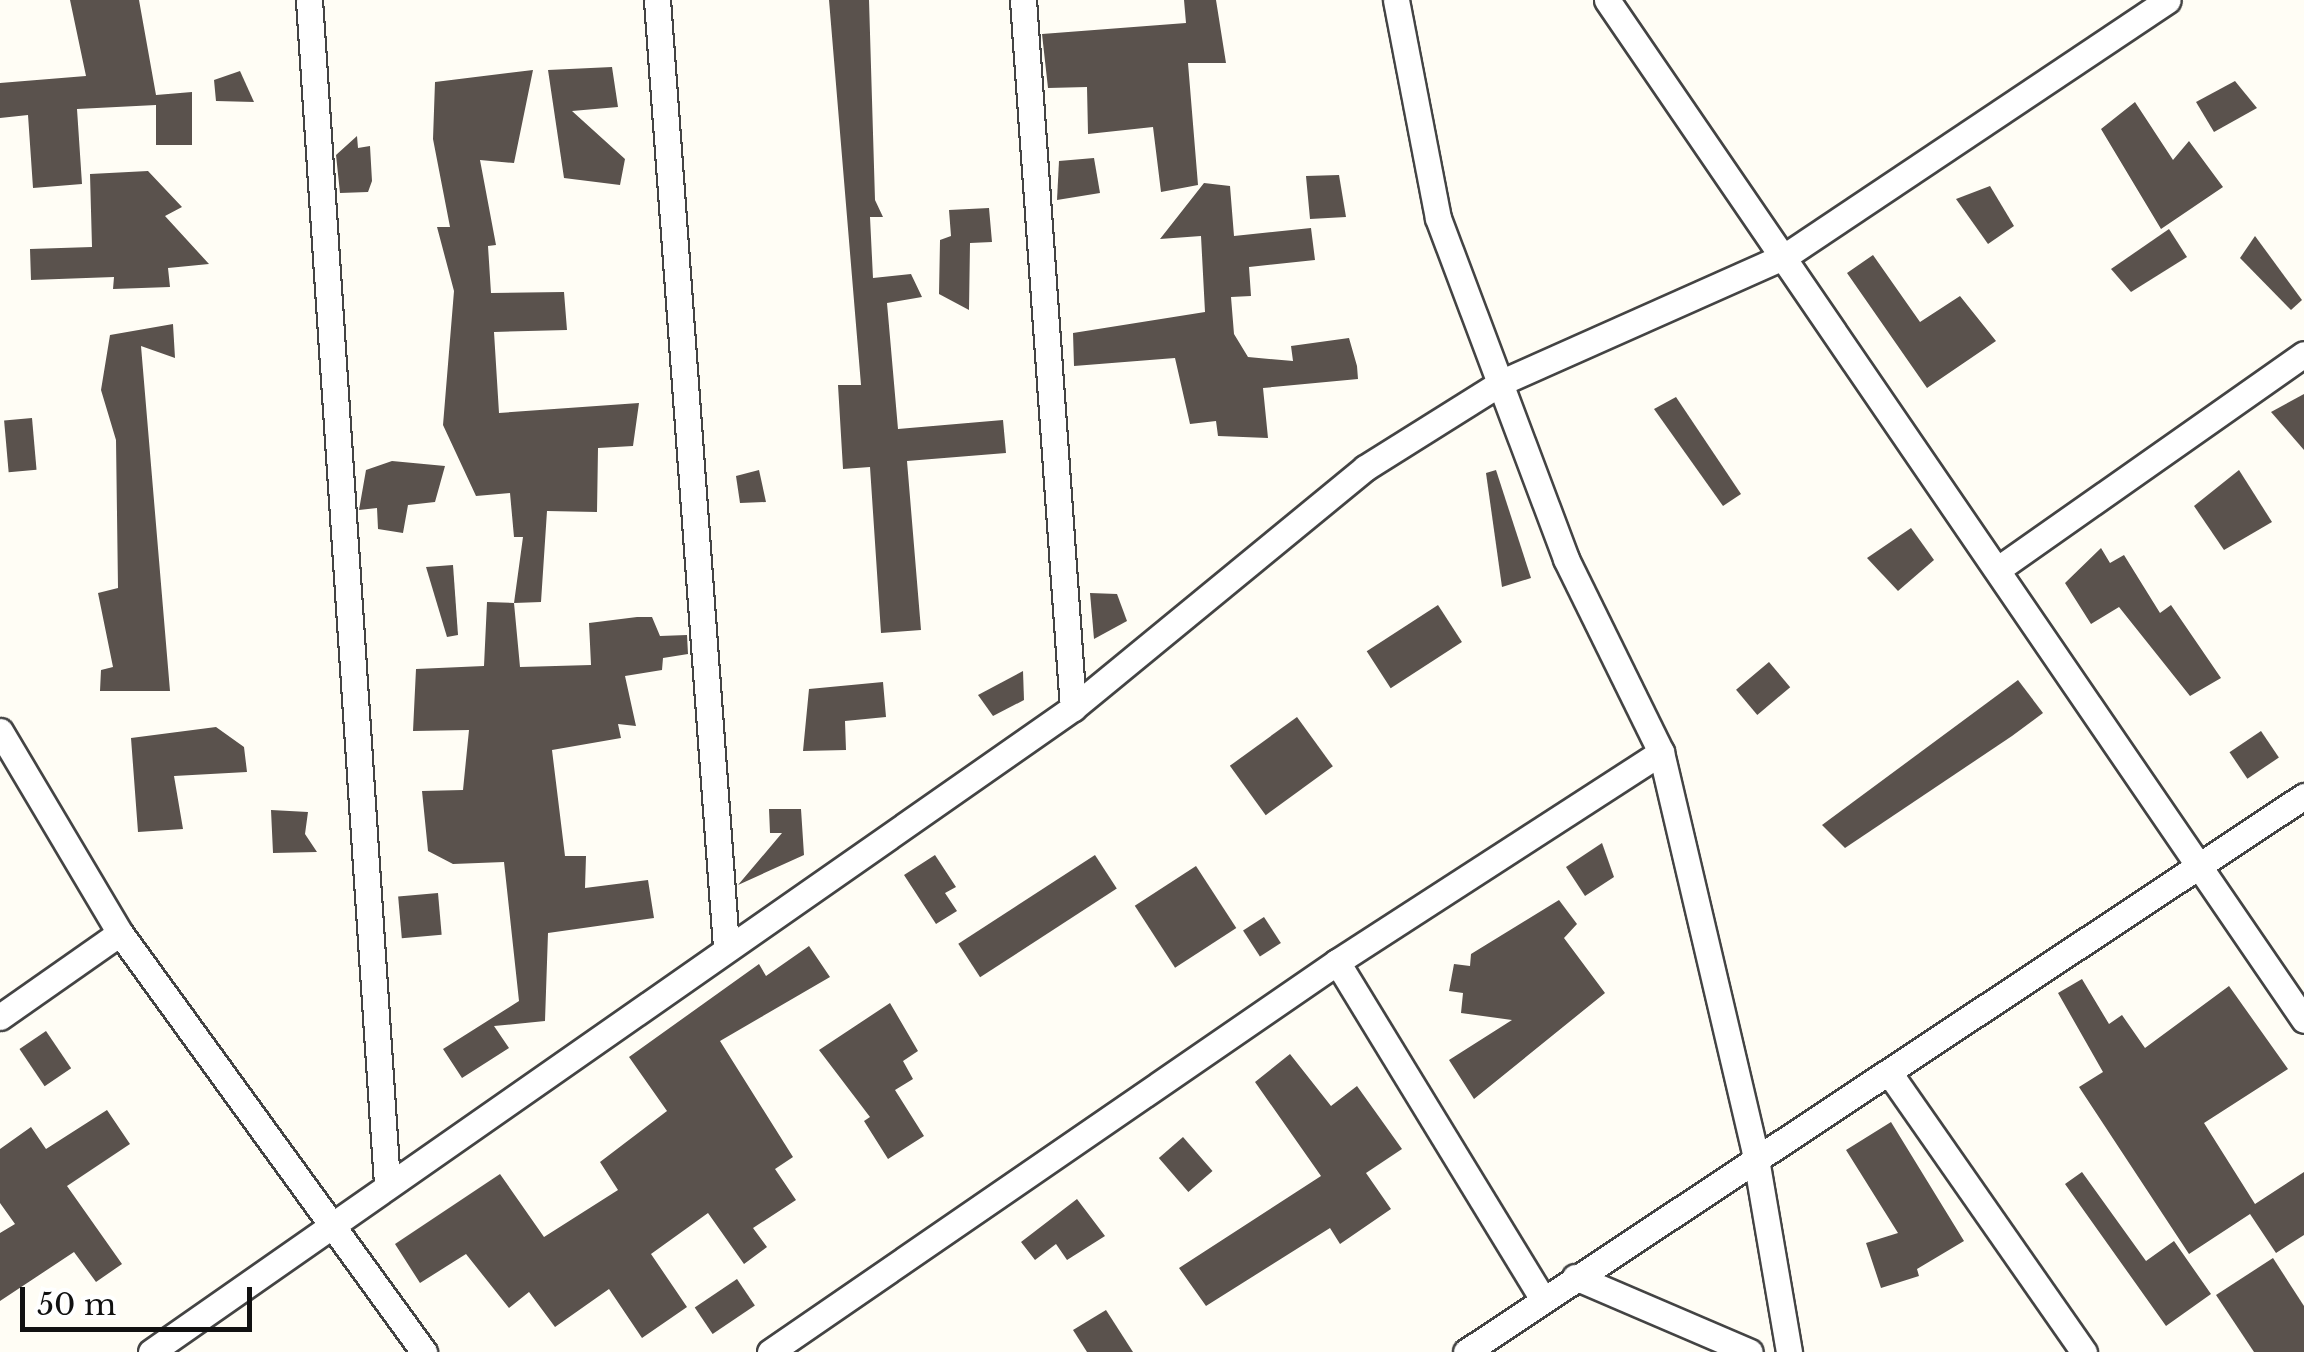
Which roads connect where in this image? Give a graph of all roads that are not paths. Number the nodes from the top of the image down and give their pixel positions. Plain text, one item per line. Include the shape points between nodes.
1 (308, 0) edge
2 (656, 0) edge
3 (1023, 0) edge
4 (1396, 0) edge
5 (1607, 0) edge
6 (2168, 0) edge
7 (2131, 10) edge
8 (1787, 256) junction
9 (2304, 354) edge
10 (1502, 382) junction
11 (2001, 567) junction
12 (1073, 708) junction
13 (0, 731) edge
14 (1661, 752) junction
15 (2304, 796) edge
16 (2198, 870) junction
17 (120, 933) junction
18 (726, 946) junction
19 (1337, 962) junction
20 (0, 1017) edge
21 (2304, 1020) edge
22 (1890, 1074) junction
23 (1755, 1153) junction
24 (387, 1183) junction
25 (330, 1222) junction
26 (1575, 1277) junction
27 (1543, 1299) junction
28 (151, 1352) edge
29 (424, 1352) edge
30 (770, 1352) edge
31 (1466, 1352) edge
32 (1750, 1352) edge
33 (1789, 1352) edge
34 (2084, 1352) edge

1 - 24 street
2 - 18 street
3 - 12 street
4 - 10 street via 1438,218
5 - 8 street
6 - 7 street
7 - 8 street
8 - 10 street
8 - 11 street
9 - 11 street
10 - 12 street via 1364,468
10 - 14 street via 1566,559
11 - 16 street
12 - 18 street
13 - 17 street
14 - 19 street
14 - 23 street
15 - 16 street
16 - 21 street
16 - 22 street
17 - 20 street
17 - 25 street
18 - 24 street
19 - 27 street
19 - 30 street
22 - 23 street
22 - 34 street
23 - 26 street
23 - 33 street
24 - 25 street
25 - 28 street
25 - 29 street
26 - 27 street
26 - 32 street
27 - 31 street

